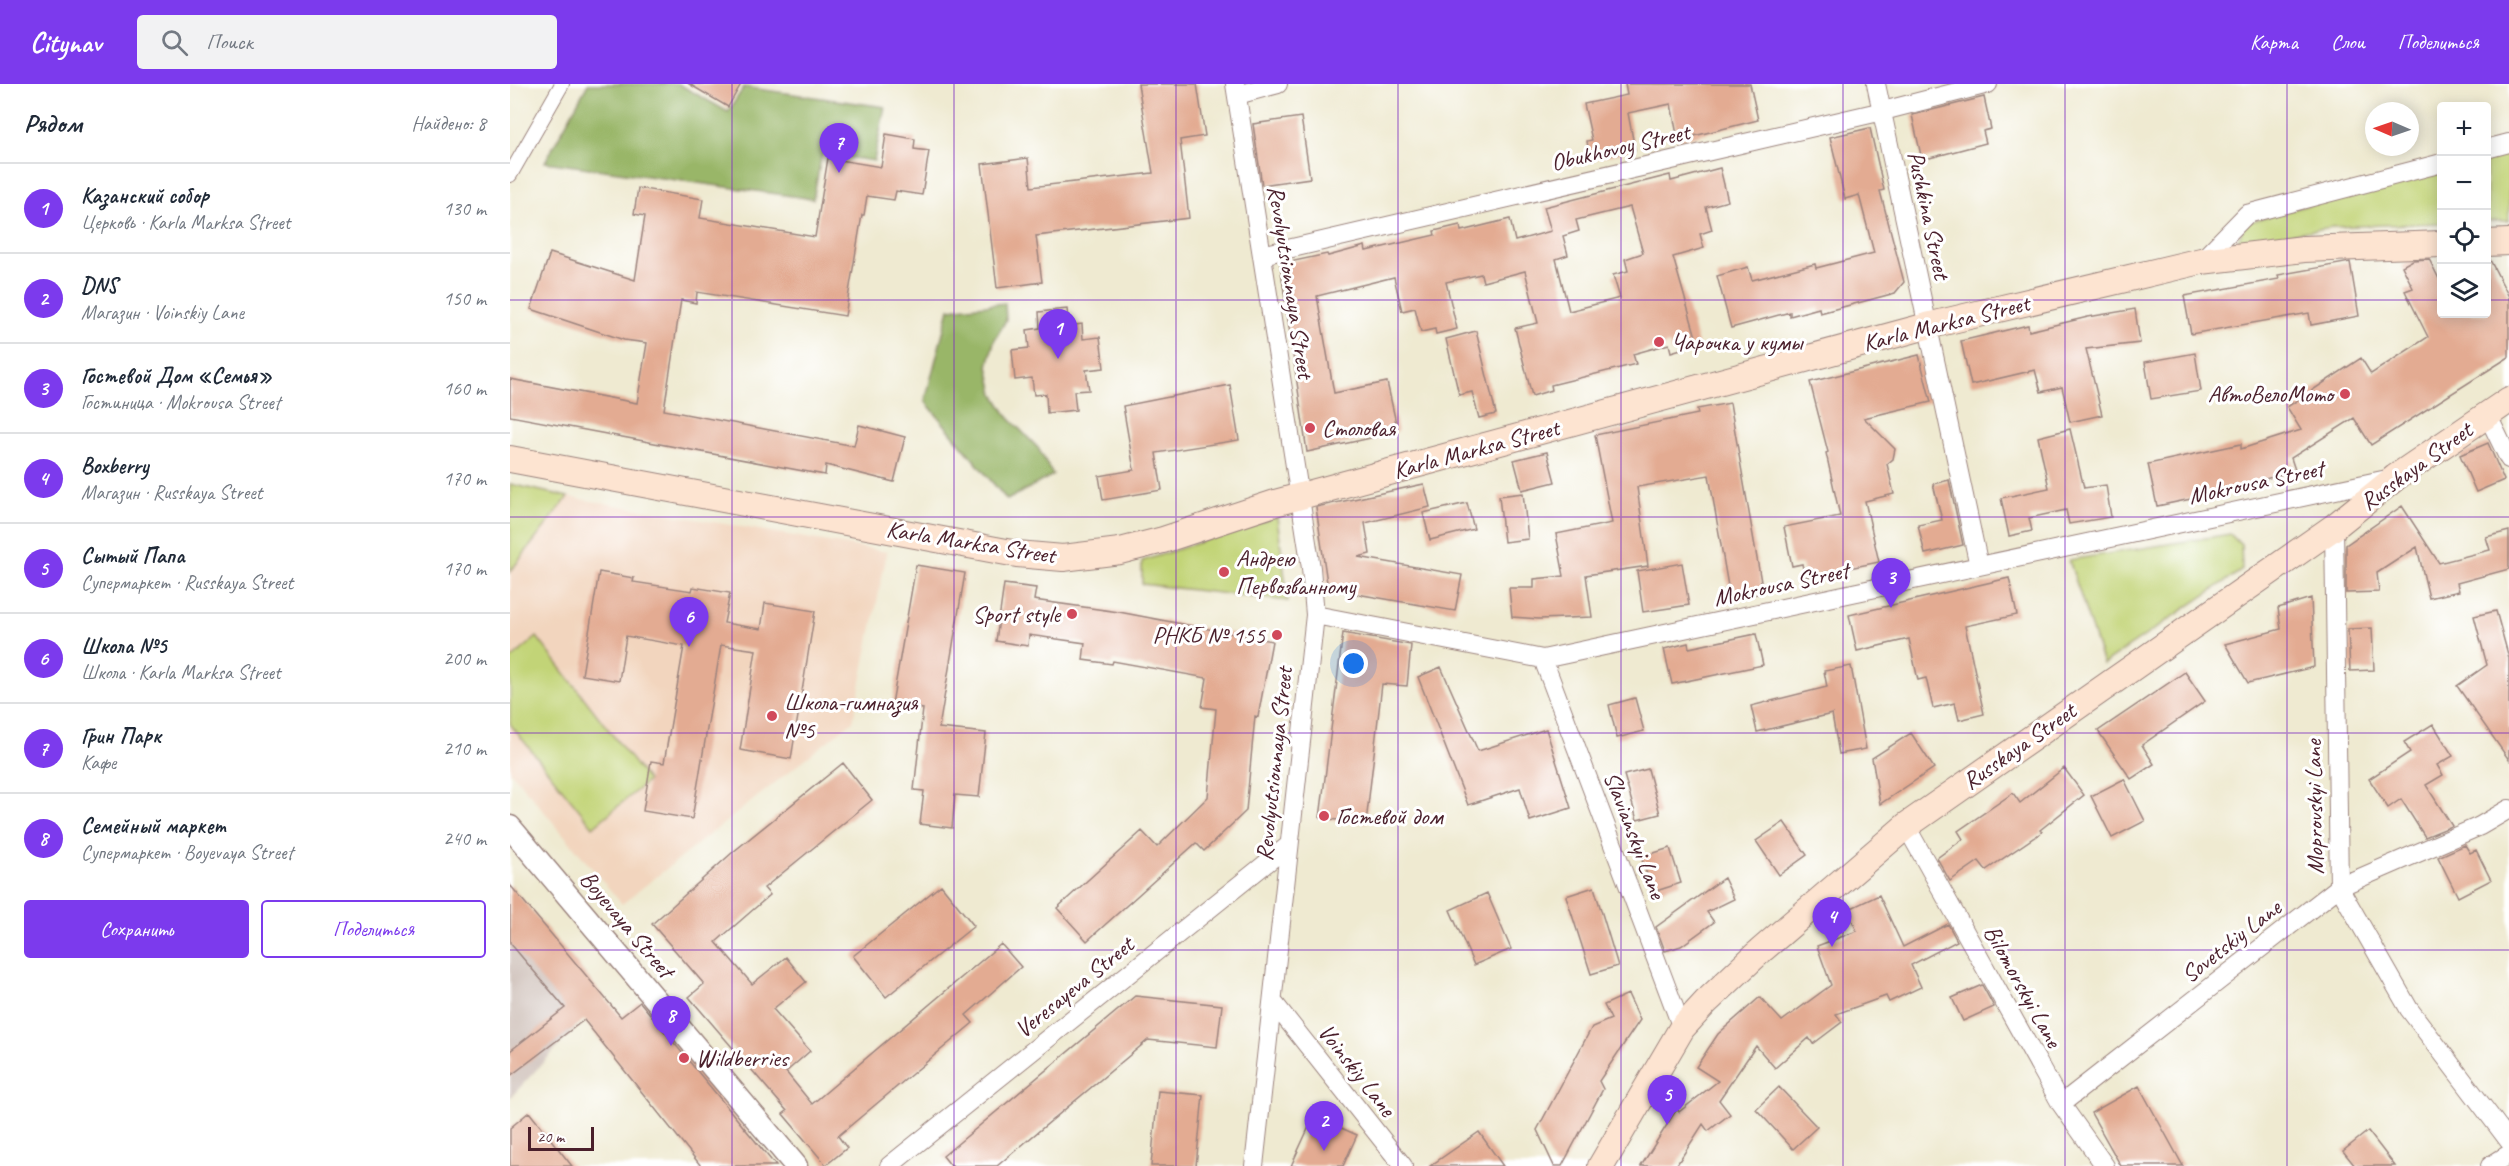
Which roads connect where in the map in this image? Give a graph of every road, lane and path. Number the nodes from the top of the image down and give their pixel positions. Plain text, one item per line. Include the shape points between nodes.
1 (562, 84) edge
2 (1278, 84) edge
3 (1876, 84) edge
4 (1988, 84) edge
5 (1236, 90) edge
6 (1883, 111) junction
7 (2509, 143) edge
8 (2491, 148) edge
9 (2437, 164) edge
10 (510, 175) edge
11 (2509, 242) edge
12 (2491, 243) edge
13 (2437, 244) edge
14 (1263, 255) junction
15 (2201, 261) junction
16 (1928, 326) junction
17 (2509, 400) edge
18 (2487, 414) junction
19 (510, 459) edge
20 (2509, 459) edge
21 (2396, 477) junction
22 (1300, 497) junction
23 (2334, 527) junction
24 (1979, 566) junction
25 (1315, 615) junction
26 (1544, 659) junction
27 (2509, 809) edge
28 (1906, 826) junction
29 (510, 827) edge
30 (1289, 845) junction
31 (2339, 887) junction
32 (1274, 1003) junction
33 (1682, 1028) junction
34 (2061, 1104) junction
35 (2509, 1141) edge
36 (2509, 1154) edge
37 (1608, 1163) edge
38 (796, 1166) edge
39 (889, 1166) edge
40 (1254, 1166) edge
41 (1403, 1166) edge
42 (2105, 1166) edge
43 (2490, 1166) edge

1 - 10 street
2 - 5 street
3 - 6 street, Pushkina Street
4 - 6 street, Obukhovoy Street
5 - 14 street, Revolyutsionnaya Street
6 - 14 street, Obukhovoy Street
6 - 16 street, Pushkina Street
7 - 8 street
9 - 15 street via 2247,214
11 - 12 main road
13 - 15 main road, Karla Marksa Street via 2304,249
14 - 22 street, Revolyutsionnaya Street
15 - 16 main road, Karla Marksa Street
16 - 22 main road, Karla Marksa Street
16 - 24 street, Pushkina Street
17 - 18 main road, Russkaya Street
18 - 20 street
18 - 21 main road, Russkaya Street
19 - 22 main road, Karla Marksa Street via 1017,554 1063,558 1120,551 1163,540
21 - 23 main road, Russkaya Street
21 - 24 street, Mokrousa Street
22 - 25 street, Revolyutsionnaya Street
23 - 28 main road, Russkaya Street
23 - 31 street, Moprovskyi Lane
24 - 26 street, Mokrousa Street
25 - 26 street, Mokrousa Street
25 - 30 street, Revolyutsionnaya Street
26 - 33 street, Slavianskyi Lane
27 - 31 street, Sovetskiy Lane via 2480,826
28 - 33 main road, Russkaya Street via 1757,954
28 - 34 street, Bilomorskyi Lane
29 - 38 street, Boyevaya Street
30 - 32 street, Revolyutsionnaya Street
30 - 39 street, Veresayeva Street
31 - 34 street, Sovetskiy Lane
31 - 35 street, Moprovskyi Lane via 2409,1009
32 - 40 street, Revolyutsionnaya Street
32 - 41 street, Voinskiy Lane
33 - 37 main road, Russkaya Street
34 - 42 street, Bilomorskyi Lane
36 - 43 street

